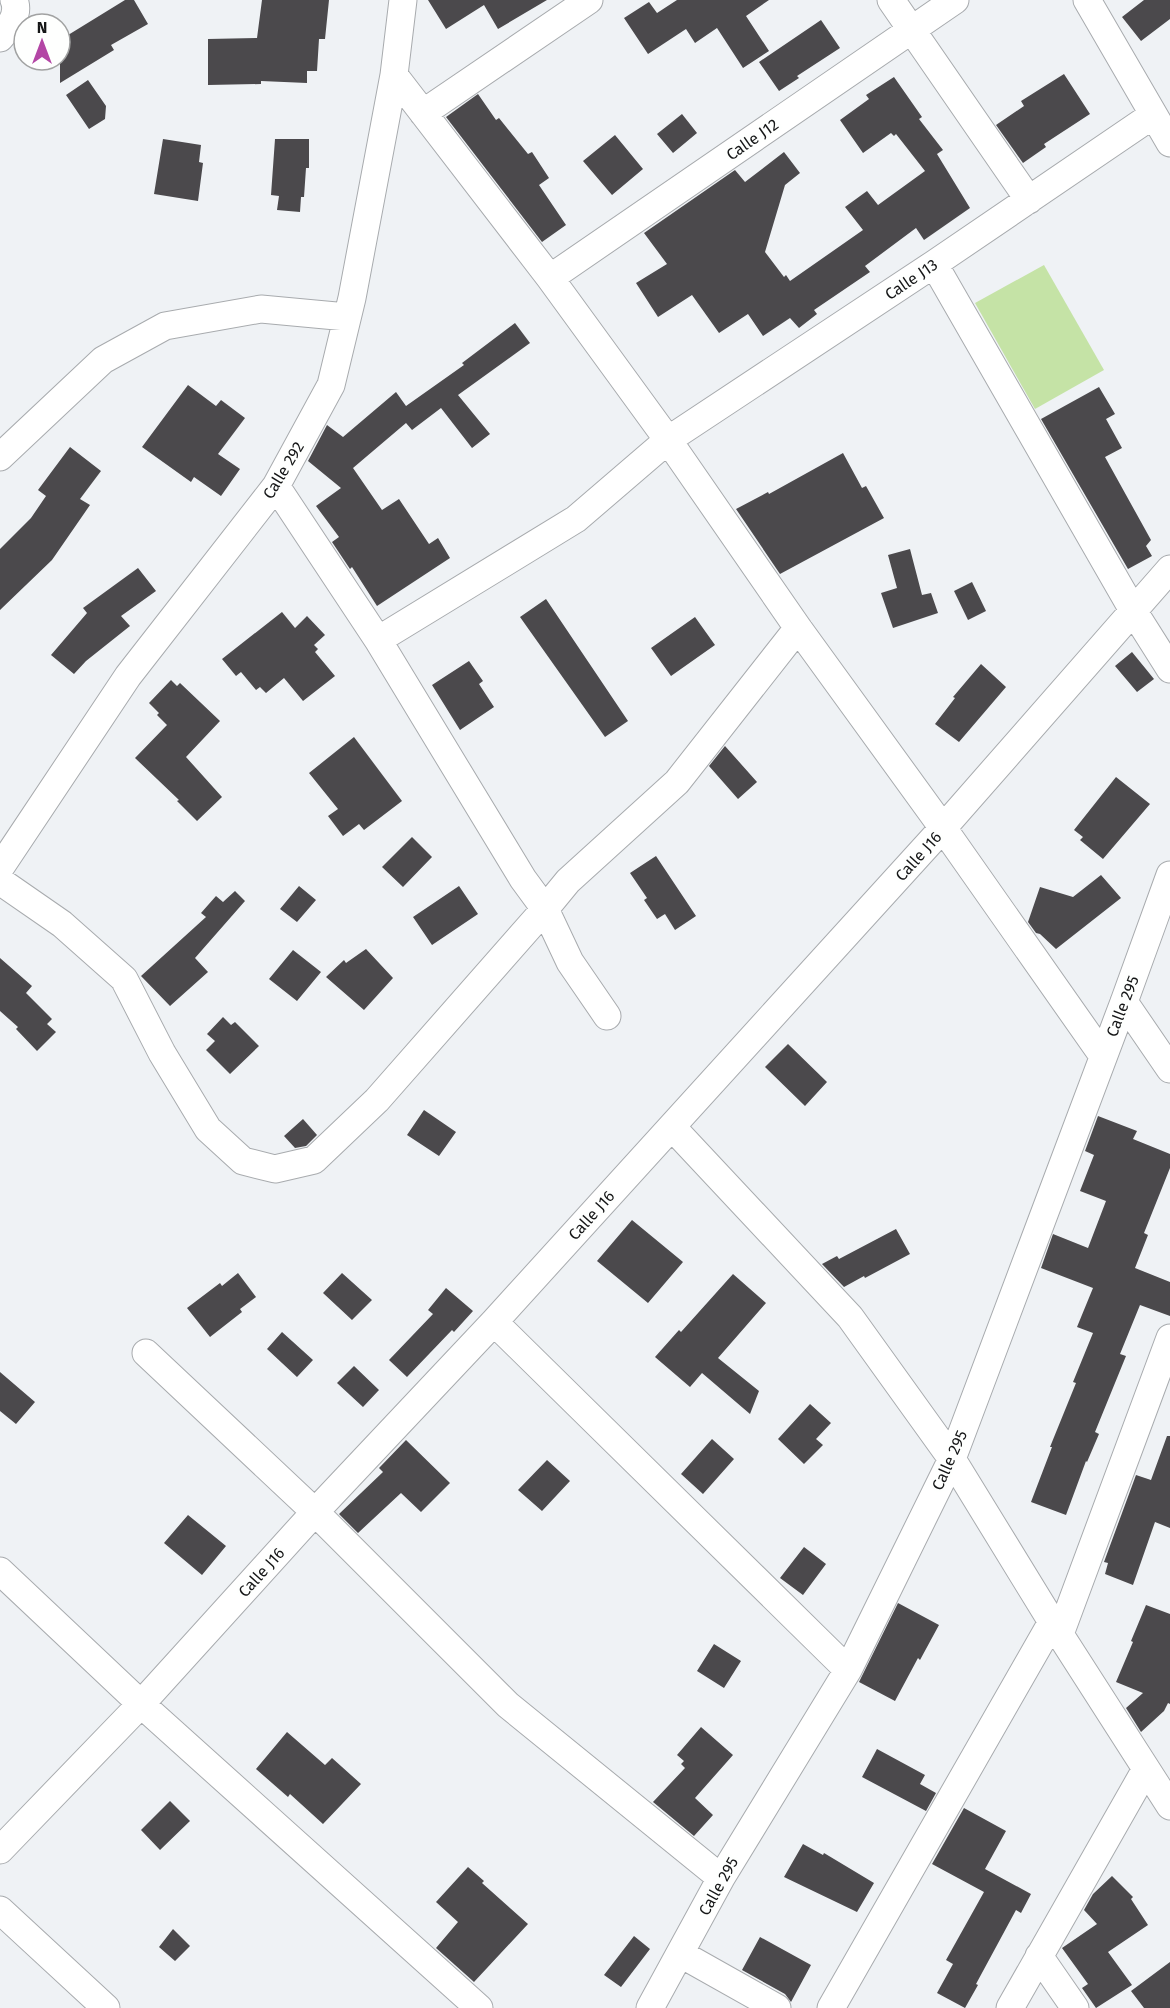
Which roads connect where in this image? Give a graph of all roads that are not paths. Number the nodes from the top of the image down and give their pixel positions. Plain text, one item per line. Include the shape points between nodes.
1 (15, 0) edge
2 (403, 0) edge
3 (589, 0) edge
4 (891, 0) edge
5 (955, 0) edge
6 (1088, 0) edge
7 (910, 30) junction
8 (0, 38) edge
9 (394, 75) junction
10 (423, 113) junction
11 (1153, 116) junction
12 (1170, 143) edge
13 (1029, 200) junction
14 (934, 264) junction
15 (550, 278) junction
16 (347, 317) junction
17 (668, 440) junction
18 (0, 457) edge
19 (276, 486) junction
20 (1170, 569) edge
21 (1134, 612) junction
22 (798, 628) junction
23 (378, 640) junction
24 (1170, 669) edge
25 (943, 828) junction
26 (0, 868) edge
27 (1170, 875) edge
28 (0, 881) edge
29 (545, 909) junction
30 (1124, 1002) junction
31 (607, 1016) dead end
32 (1103, 1056) junction
33 (1170, 1069) edge
34 (672, 1127) junction
35 (494, 1322) junction
36 (1170, 1338) edge
37 (146, 1353) dead end
38 (952, 1459) junction
39 (315, 1512) junction
40 (0, 1570) edge
41 (1056, 1628) junction
42 (848, 1670) junction
43 (141, 1704) junction
44 (1146, 1769) junction
45 (1170, 1805) edge
46 (0, 1850) edge
47 (721, 1878) junction
48 (0, 1910) edge
49 (681, 1954) junction
50 (1039, 1956) junction
51 (106, 2008) edge
52 (479, 2008) edge
53 (650, 2008) edge
54 (777, 2008) edge
55 (831, 2008) edge
56 (1010, 2008) edge
57 (1075, 2008) edge

1 - 8 street via 12,24
2 - 9 street, Calle 292
3 - 10 street
4 - 7 street
5 - 7 street, Calle J12
6 - 11 street
7 - 13 street
7 - 15 street, Calle J12
9 - 10 street
9 - 16 street, Calle 292
10 - 15 street
11 - 12 street
11 - 13 street, Calle J13
13 - 14 street, Calle J13
14 - 17 street, Calle J13
14 - 21 street
15 - 17 street
16 - 18 street via 261,309 165,326 103,360
16 - 19 street, Calle 292 via 331,385
17 - 22 street
17 - 23 street, Calle J13 via 576,519
19 - 23 street
19 - 26 street, Calle 292 via 128,676
20 - 21 street, Calle J16
21 - 24 street
21 - 25 street, Calle J16
22 - 25 street
22 - 29 street via 677,782 568,881
23 - 29 street
25 - 32 street
25 - 34 street, Calle J16
27 - 30 street, Calle 295
28 - 29 street via 62,924 124,979 162,1053 208,1129 243,1161 275,1169 314,1160 369,1108
29 - 31 street via 570,962
30 - 32 street, Calle 295
30 - 33 street
32 - 38 street, Calle 295
34 - 35 street, Calle J16
34 - 38 street via 850,1317
35 - 39 street, Calle J16
35 - 42 street
36 - 41 street
37 - 39 street
38 - 41 street
38 - 42 street, Calle 295
39 - 43 street, Calle J16
39 - 47 street via 508,1705
40 - 43 street
41 - 44 street
41 - 55 street
42 - 47 street, Calle 295
43 - 46 street, Calle J16
43 - 52 street
44 - 45 street
44 - 50 street
47 - 49 street, Calle 295
48 - 51 street
49 - 53 street, Calle 295
49 - 54 street
50 - 56 street
50 - 57 street

